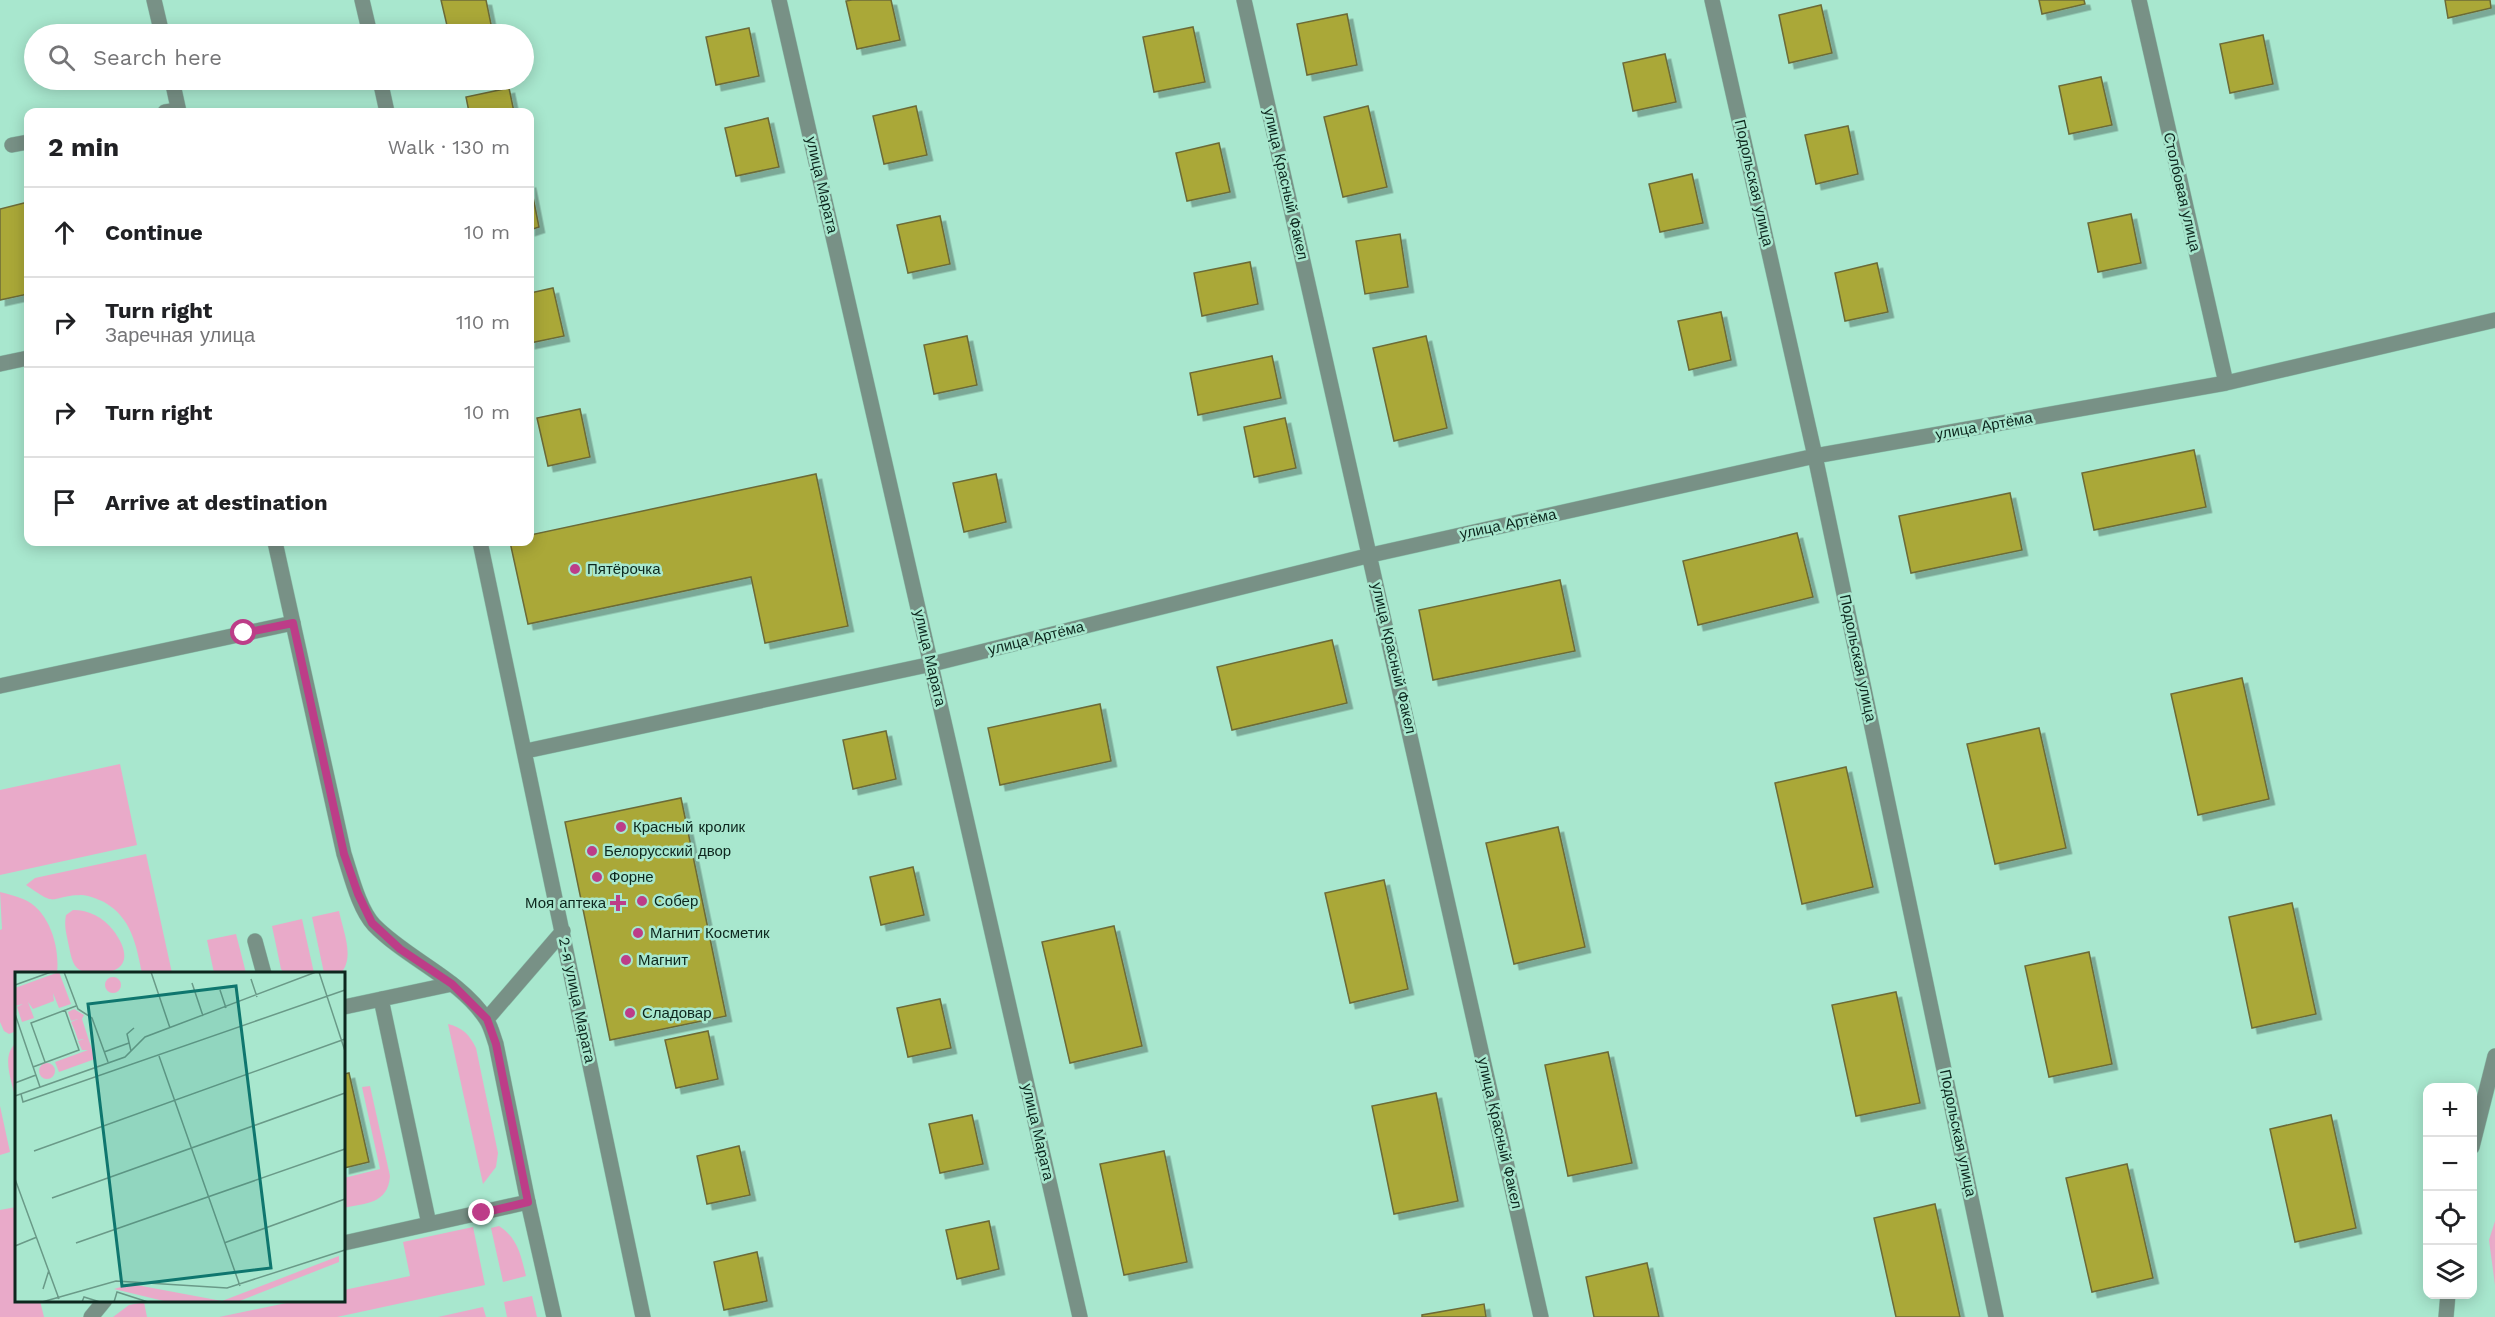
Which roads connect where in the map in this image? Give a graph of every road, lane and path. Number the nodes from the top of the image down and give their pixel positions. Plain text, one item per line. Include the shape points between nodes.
1 (154, 0) edge
2 (362, 0) edge
3 (780, 0) edge
4 (1244, 0) edge
5 (1712, 0) edge
6 (2139, 0) edge
7 (160, 24) edge
8 (368, 24) edge
9 (173, 90) edge
10 (382, 90) edge
11 (174, 108) edge
12 (386, 108) edge
13 (24, 143) edge
14 (12, 146) dead end
15 (2495, 320) edge
16 (24, 359) edge
17 (0, 364) edge
18 (2226, 383) junction
19 (1815, 456) junction
20 (276, 546) edge
21 (481, 546) edge
22 (1371, 555) junction
23 (293, 623) junction
24 (932, 664) junction
25 (0, 686) edge
26 (526, 751) junction
27 (563, 931) junction
28 (255, 940) dead end
29 (263, 972) edge
30 (452, 984) junction
31 (381, 999) junction
32 (345, 1007) edge
33 (487, 1019) junction
34 (2495, 1056) edge
35 (2475, 1137) edge
36 (528, 1202) junction
37 (429, 1224) junction
38 (345, 1243) edge
39 (2448, 1299) edge
40 (103, 1302) edge
41 (91, 1317) edge
42 (554, 1317) edge
43 (643, 1317) edge
44 (1080, 1317) edge
45 (1541, 1317) edge
46 (1996, 1317) edge
47 (2446, 1317) edge

1 - 7 street
2 - 8 street
3 - 24 street, улица Марата
4 - 22 street, улица Красный Факел
5 - 19 street, Подольская улица
6 - 18 street, Столбовая улица
9 - 11 street
10 - 12 street
13 - 14 street
15 - 18 street, улица Артёма
16 - 17 street
18 - 19 street, улица Артёма
19 - 22 street, улица Артёма
19 - 46 street, Подольская улица
20 - 23 street
21 - 26 street, 2-я улица Марата
22 - 24 street, улица Артёма
22 - 45 street, улица Красный Факел
23 - 25 street
23 - 30 street via 344,854 358,894 372,923 400,949
24 - 26 street, улица Артёма
24 - 44 street, улица Марата
26 - 27 street, 2-я улица Марата
27 - 33 street
27 - 43 street, 2-я улица Марата
28 - 29 street
30 - 31 street
30 - 33 street
31 - 32 street
31 - 37 street
33 - 36 street via 496,1044
34 - 35 street
36 - 37 street
36 - 42 street
37 - 38 street
39 - 47 street
40 - 41 street

